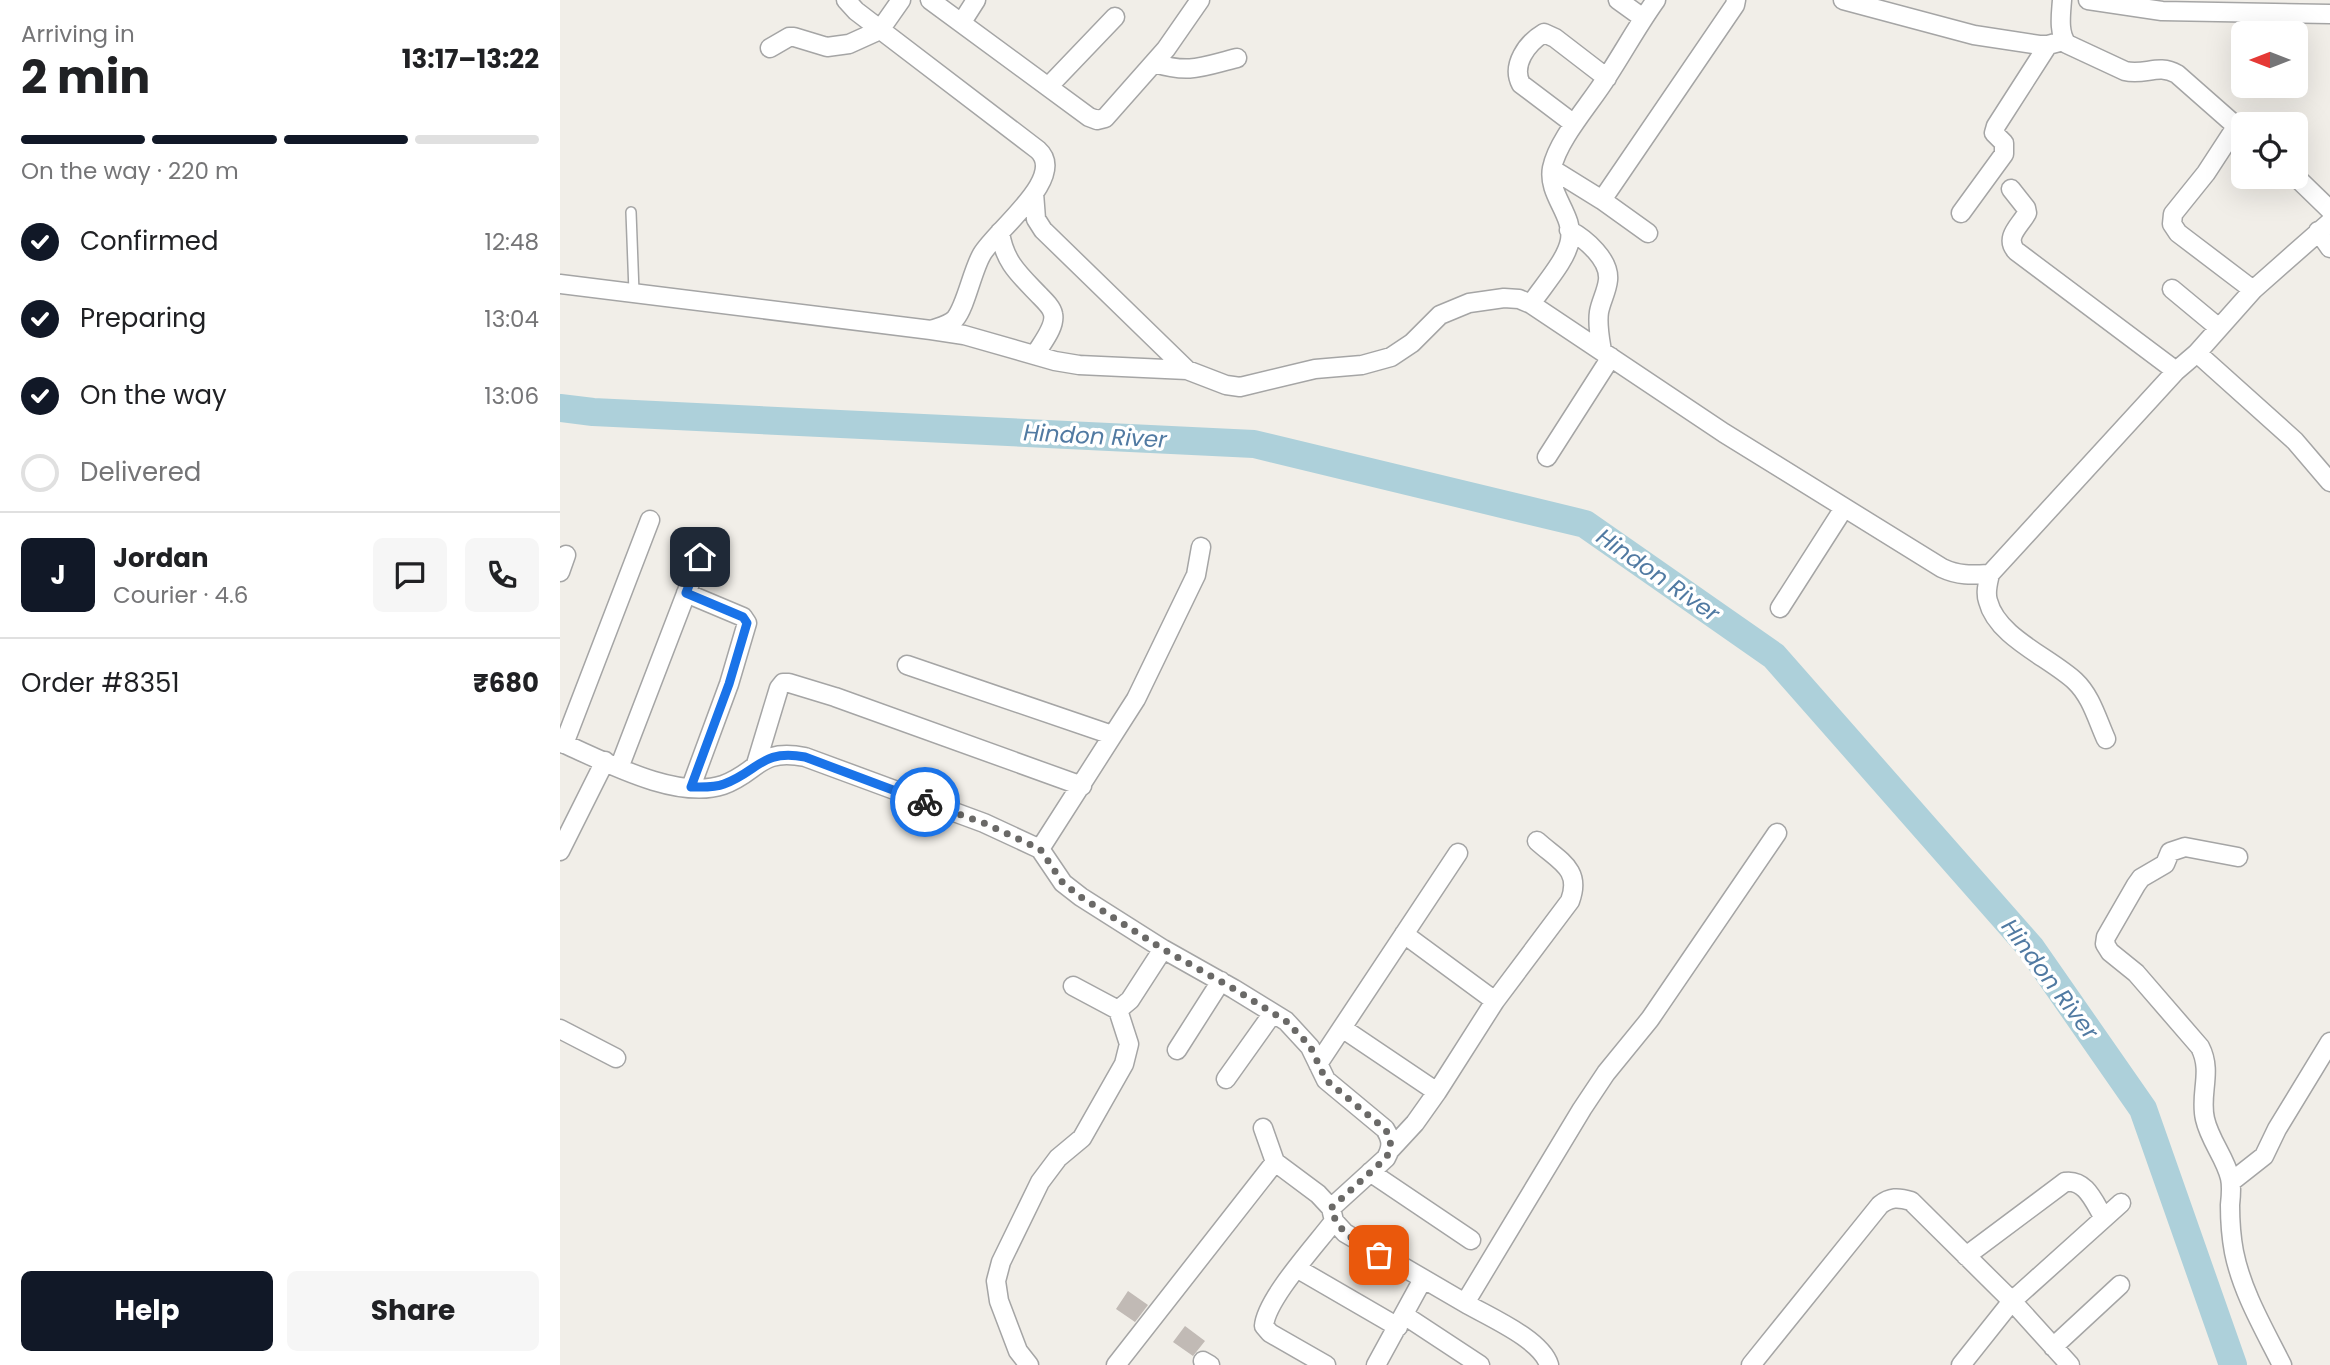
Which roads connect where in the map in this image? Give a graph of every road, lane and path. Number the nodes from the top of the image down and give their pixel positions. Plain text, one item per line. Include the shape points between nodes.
1 (846, 0) edge
2 (901, 0) edge
3 (930, 0) edge
4 (975, 0) edge
5 (1200, 0) edge
6 (1618, 0) edge
7 (1656, 0) edge
8 (1736, 0) edge
9 (1843, 0) edge
10 (2062, 0) edge
11 (2088, 0) edge
12 (2330, 14) edge
13 (1115, 17) dead end
14 (1643, 18) junction
15 (962, 22) junction
16 (880, 30) junction
17 (2056, 43) junction
18 (769, 48) dead end
19 (1237, 58) dead end
20 (1154, 63) junction
21 (1607, 78) junction
22 (1048, 87) junction
23 (2231, 122) edge
24 (1574, 124) junction
25 (2231, 141) edge
26 (1552, 169) junction
27 (2011, 189) dead end
28 (2308, 189) edge
29 (1034, 193) junction
30 (1602, 200) junction
31 (2330, 210) edge
32 (632, 212) dead end
33 (1961, 213) dead end
34 (2324, 227) edge
35 (1569, 229) junction
36 (1000, 232) junction
37 (1648, 233) dead end
38 (2330, 248) edge
39 (560, 284) edge
40 (2172, 289) dead end
41 (2253, 290) junction
42 (634, 292) junction
43 (1531, 304) junction
44 (2219, 328) junction
45 (931, 330) junction
46 (2197, 353) junction
47 (1606, 354) junction
48 (1035, 355) junction
49 (1187, 370) junction
50 (2176, 371) junction
51 (1547, 457) dead end
52 (2330, 482) edge
53 (1844, 508) junction
54 (650, 520) dead end
55 (707, 539) dead end
56 (1202, 547) dead end
57 (1990, 574) junction
58 (686, 593) junction
59 (1780, 608) dead end
60 (906, 665) dead end
61 (1112, 735) junction
62 (2106, 739) dead end
63 (562, 743) edge
64 (612, 764) junction
65 (756, 764) junction
66 (1082, 786) junction
67 (691, 787) junction
68 (1777, 833) dead end
69 (1537, 841) dead end
70 (1040, 849) junction
71 (560, 851) edge
72 (1458, 853) dead end
73 (2238, 856) dead end
74 (1404, 934) junction
75 (1163, 949) junction
76 (1221, 981) junction
77 (1073, 986) dead end
78 (1495, 1000) junction
79 (1118, 1010) junction
80 (1273, 1013) junction
81 (1342, 1028) junction
82 (560, 1029) edge
83 (2330, 1042) edge
84 (1177, 1050) dead end
85 (616, 1058) dead end
86 (1318, 1064) junction
87 (1226, 1079) dead end
88 (1437, 1092) junction
89 (1263, 1128) dead end
90 (1390, 1150) junction
91 (1275, 1162) junction
92 (1370, 1172) junction
93 (2231, 1182) junction
94 (2121, 1203) dead end
95 (1332, 1214) junction
96 (2104, 1218) junction
97 (1471, 1240) dead end
98 (1966, 1256) junction
99 (1298, 1269) junction
100 (1423, 1279) junction
101 (2120, 1285) dead end
102 (2012, 1301) junction
103 (1465, 1303) junction
104 (1401, 1321) junction
105 (2053, 1347) junction
106 (1029, 1365) edge
107 (1116, 1365) edge
108 (1326, 1365) edge
109 (1376, 1365) edge
110 (1480, 1365) edge
111 (1549, 1365) edge
112 (1751, 1365) edge
113 (1961, 1365) edge
114 (2070, 1365) edge
115 (2282, 1365) edge

1 - 16 street
2 - 16 street
3 - 15 street
4 - 15 street
5 - 20 street
6 - 14 street
7 - 14 street
8 - 30 street
9 - 17 street via 1974,35
10 - 17 street
11 - 12 street via 2162,11
13 - 22 street
14 - 21 street
15 - 22 street
16 - 18 street via 839,47 789,37
16 - 29 street via 1041,153 1047,165
17 - 23 street via 2134,74 2168,69
17 - 33 street via 1996,126 1994,133 2004,143 2004,154
19 - 20 street via 1187,70
20 - 22 street via 1105,118 1097,120
21 - 24 street
21 - 24 street via 1555,38 1544,33 1534,39 1517,65 1521,84
24 - 26 street
25 - 41 street via 2173,214 2172,224
26 - 30 street
26 - 35 street
27 - 50 street via 2027,213 2011,246
28 - 31 street
29 - 36 street
29 - 49 street via 1036,219 1042,229
30 - 37 street
32 - 42 lane
34 - 38 street
34 - 41 street
35 - 43 street via 1565,253
35 - 47 street via 1608,270 1599,312
36 - 45 street via 982,254 957,315 949,324
36 - 48 street via 1009,262 1053,315
39 - 42 street
40 - 44 street
41 - 44 street
42 - 45 street
43 - 47 street
43 - 49 street via 1504,298 1469,303 1440,315 1391,357 1362,365 1315,369 1240,387
44 - 46 street
45 - 48 street
46 - 50 street
46 - 52 street via 2295,442
47 - 51 street
47 - 53 street
48 - 49 street via 1107,368
50 - 57 street
53 - 57 street via 1954,574
53 - 59 street
54 - 63 street
55 - 58 street
56 - 61 street via 1196,575 1175,621 1136,699
57 - 62 street via 1987,600 1995,617 2076,682 2089,699
58 - 64 street
58 - 67 street via 743,617 747,623
60 - 61 street
61 - 66 street
63 - 64 street
64 - 67 street via 644,778
64 - 71 street
65 - 66 street via 779,688 789,683
65 - 67 street via 722,785
65 - 70 street via 779,754 805,757 984,823
66 - 70 street
68 - 103 street via 1650,1019 1582,1109
69 - 78 street via 1572,873 1575,887 1570,901
70 - 75 street via 1063,883
72 - 74 street
73 - 93 street via 2185,847 2170,852 2165,864 2136,885 2105,944 2200,1047 2207,1085 2202,1103 2205,1121
74 - 78 street
74 - 81 street
75 - 76 street
75 - 79 street
76 - 80 street
76 - 84 street
77 - 79 street
78 - 88 street
79 - 106 street via 1129,1044 1124,1064 1082,1138 1058,1158 1040,1182 996,1281 1018,1351
80 - 86 street via 1310,1046
80 - 87 street
81 - 86 street
81 - 88 street
82 - 85 street
83 - 93 street via 2264,1156
86 - 90 street via 1326,1080 1385,1129 1391,1138
88 - 90 street
89 - 91 street
90 - 92 street
91 - 95 street via 1318,1194
91 - 107 street
92 - 95 street
92 - 97 street
93 - 115 street via 2230,1229 2235,1255 2249,1300
94 - 96 street
95 - 99 street
95 - 100 street via 1357,1242
96 - 98 street via 2082,1184 2065,1182
96 - 102 street
98 - 102 street
98 - 112 street via 1911,1201 1888,1199
99 - 104 street
99 - 108 street via 1273,1301 1264,1326
100 - 103 street
100 - 104 street
101 - 105 street
102 - 105 street
102 - 113 street
103 - 111 street via 1534,1344
104 - 109 street
104 - 110 street
105 - 114 street

